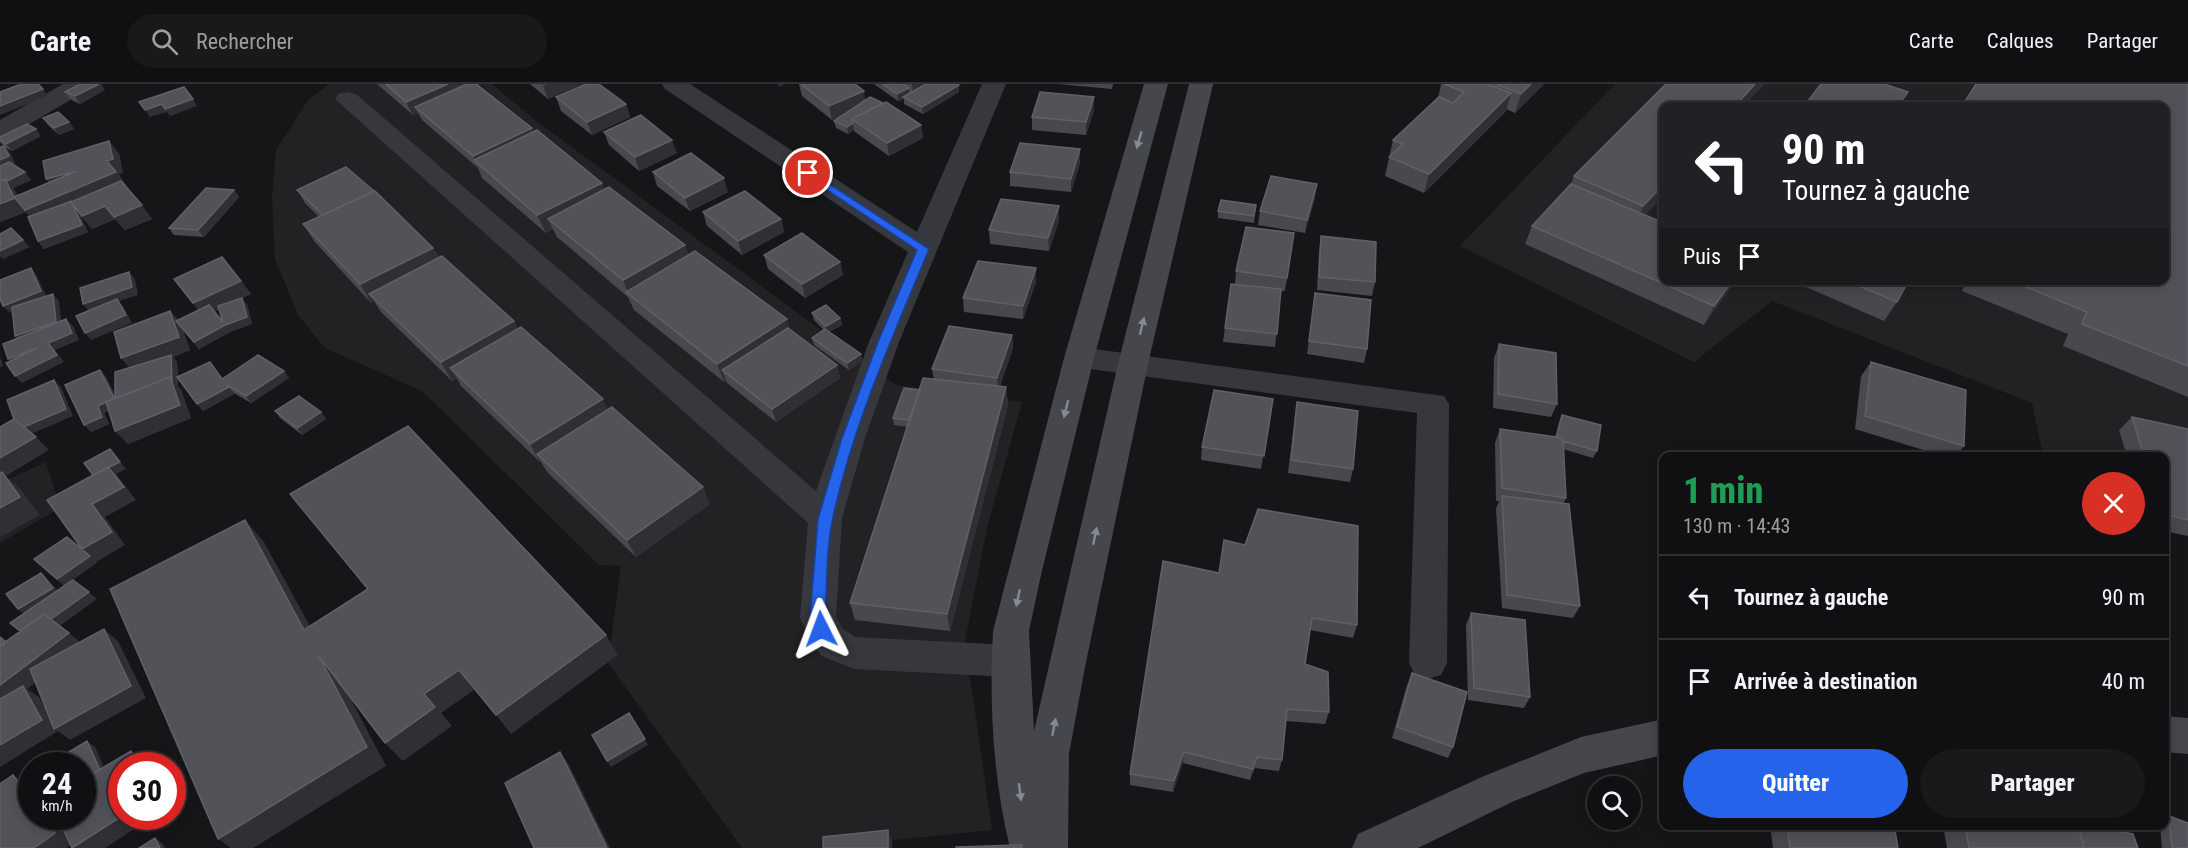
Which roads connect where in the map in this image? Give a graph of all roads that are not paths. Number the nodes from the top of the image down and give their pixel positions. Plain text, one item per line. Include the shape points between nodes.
1 (80, 84) edge
2 (674, 84) edge
3 (994, 84) edge
4 (1156, 84) edge
5 (1201, 84) edge
6 (347, 99) dead end
7 (0, 131) edge
8 (923, 249) junction
9 (1079, 358) junction
10 (1133, 364) junction
11 (825, 519) junction
12 (1010, 661) junction
13 (1428, 663) dead end
14 (2169, 734) edge
15 (2188, 736) edge
16 (1659, 738) edge
17 (1031, 848) edge
18 (1047, 848) edge
19 (1373, 848) edge

1 - 7 street
2 - 8 street
3 - 8 street
4 -> 9 street
10 -> 5 street
6 - 11 street
8 - 11 street via 852,428
9 - 10 street
9 -> 12 street via 1023,575 1011,632
10 - 13 street via 1433,404
18 -> 10 street via 1049,754
11 - 12 street via 818,617 828,640 854,653
12 -> 17 street via 1023,818
14 - 15 street
16 - 19 street via 1581,755

